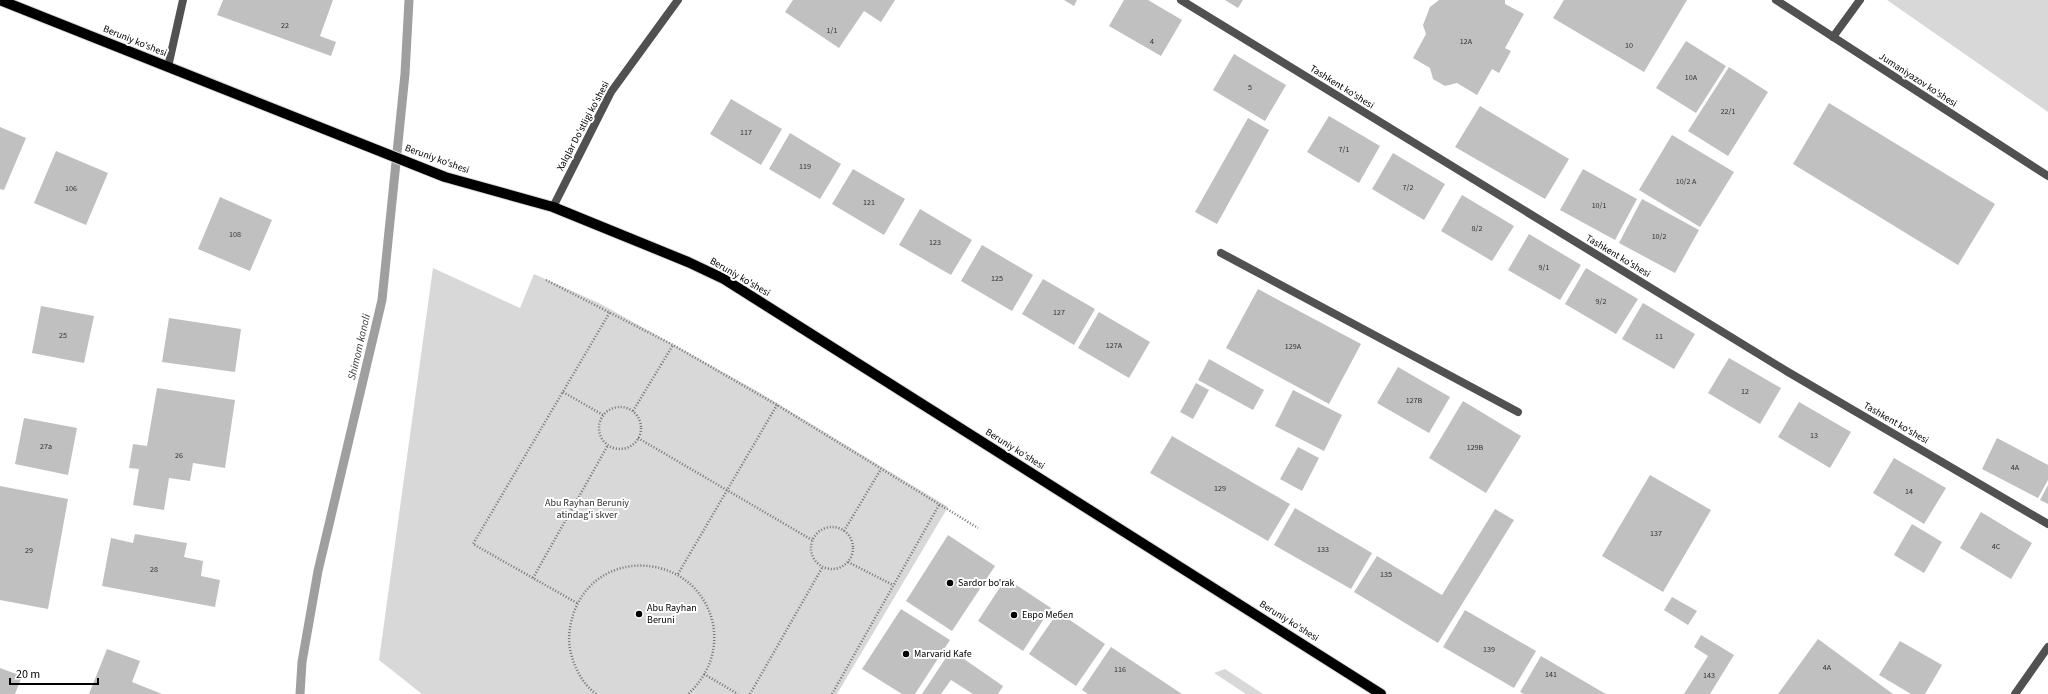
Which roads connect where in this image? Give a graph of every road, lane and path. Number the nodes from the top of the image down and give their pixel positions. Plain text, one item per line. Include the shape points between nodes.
1 (0, 0) edge
2 (183, 0) edge
3 (678, 0) edge
4 (1181, 0) edge
5 (1776, 0) edge
6 (1860, 0) edge
7 (1833, 37) junction
8 (168, 67) junction
9 (2048, 176) edge
10 (553, 207) junction
11 (1221, 253) dead end
12 (546, 280) dead end
13 (610, 312) junction
14 (673, 345) junction
15 (563, 392) junction
16 (777, 405) junction
17 (632, 411) junction
18 (1518, 412) dead end
19 (603, 415) junction
20 (638, 438) junction
21 (608, 446) junction
22 (881, 469) junction
23 (727, 490) junction
24 (939, 505) junction
25 (2048, 524) edge
26 (978, 528) dead end
27 (844, 531) junction
28 (812, 540) junction
29 (848, 562) junction
30 (822, 568) junction
31 (678, 574) junction
32 (533, 578) junction
33 (893, 585) junction
34 (578, 603) junction
35 (2048, 647) edge
36 (704, 674) junction
37 (596, 694) edge
38 (688, 694) edge
39 (738, 694) edge
40 (750, 694) edge
41 (832, 694) edge
42 (1381, 694) edge
43 (2015, 694) edge

1 - 8 main road, Beruniy ko'shesi
2 - 8 street
3 - 10 street, Xalqlar Do'stligi ko'shesi via 611,92
4 - 25 street, Tashkent ko'shesi via 1788,372
5 - 7 street, Jumaniyazov ko'shesi
6 - 7 street
7 - 9 street, Jumaniyazov ko'shesi
8 - 10 main road, Beruniy ko'shesi via 445,176
10 - 42 main road, Beruniy ko'shesi via 724,279
11 - 18 street
12 - 13 path
13 - 14 path
13 - 15 path
14 - 16 path
14 - 17 path
15 - 19 path
15 - 32 path via 473,544
16 - 22 path
16 - 23 path
17 - 19 path via 620,406
17 - 20 path via 641,422 642,429
19 - 21 path via 599,430
20 - 21 path via 624,449
20 - 23 path
21 - 32 path
22 - 24 path
22 - 27 path
23 - 28 path
23 - 31 path
24 - 26 path
24 - 33 path
27 - 28 path via 831,527 824,528
27 - 29 path via 852,542 853,549
28 - 30 path via 812,557
29 - 30 path via 836,570
29 - 33 path
30 - 40 path
31 - 34 path via 656,566 633,565 611,572 592,585
31 - 36 path via 697,590 710,612 715,637 711,662
32 - 34 path
33 - 41 path
34 - 37 path via 569,625 569,647 576,669
35 - 43 street
36 - 38 path via 699,684
36 - 39 path

